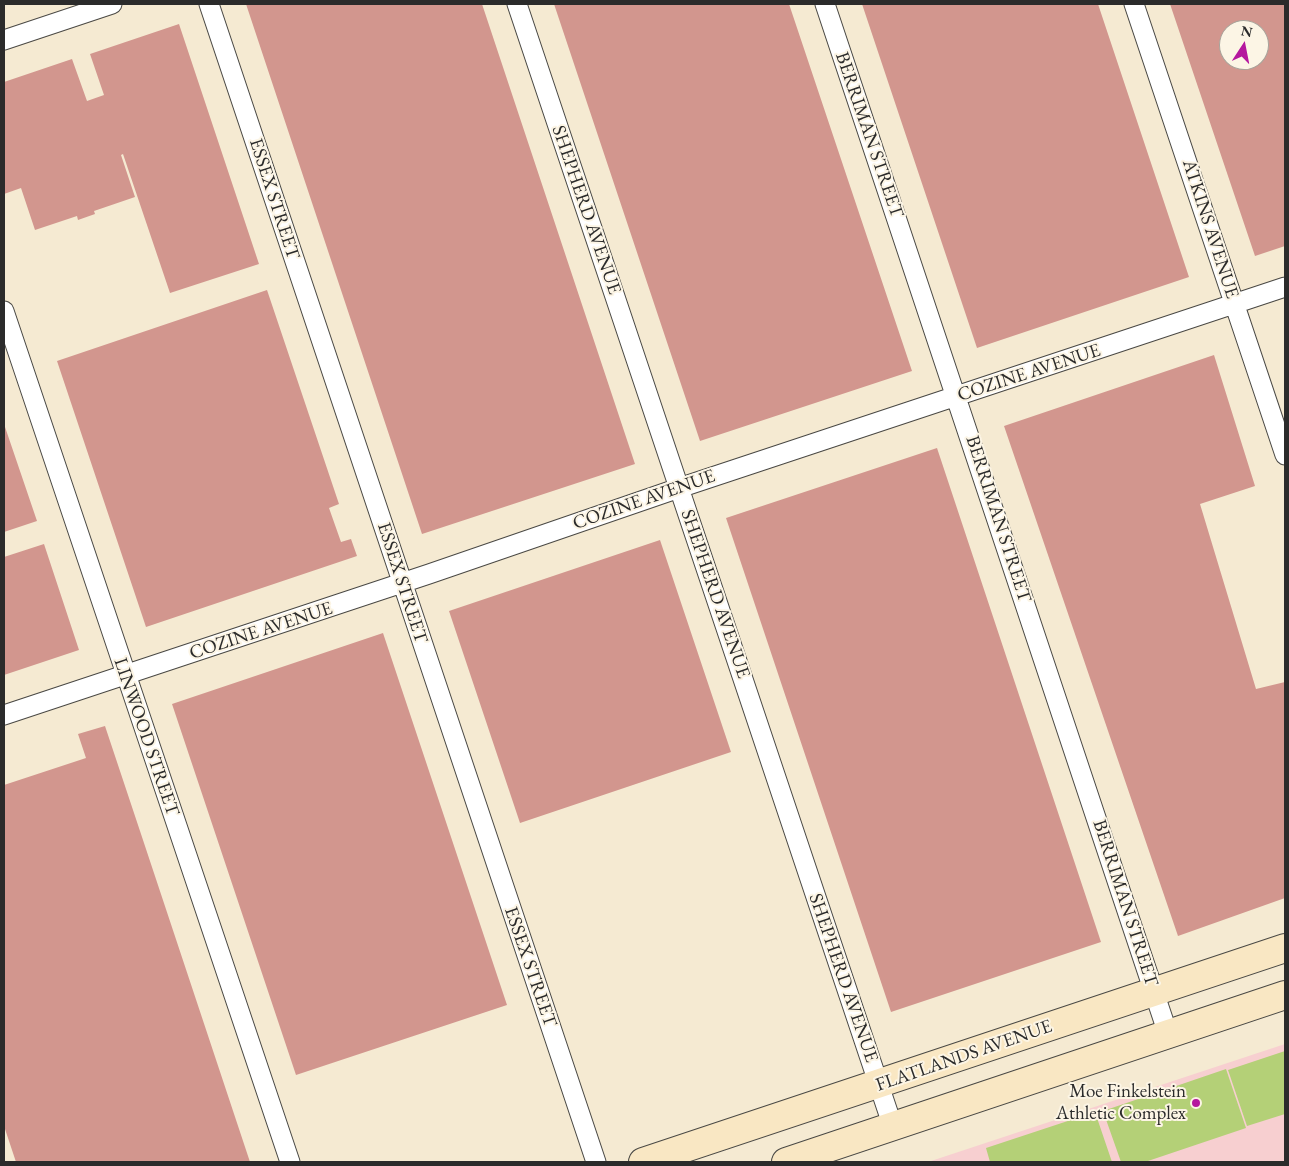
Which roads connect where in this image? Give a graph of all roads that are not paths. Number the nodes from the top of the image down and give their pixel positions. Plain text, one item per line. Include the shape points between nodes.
1 (112, 4) edge
2 (209, 4) edge
3 (517, 4) edge
4 (825, 4) edge
5 (1134, 4) edge
6 (4, 40) edge
7 (1285, 288) edge
8 (1235, 305) junction
9 (4, 311) edge
10 (957, 397) junction
11 (1285, 455) edge
12 (679, 488) junction
13 (402, 583) junction
14 (126, 676) junction
15 (4, 715) edge
16 (1285, 948) edge
17 (1154, 992) junction
18 (1285, 995) edge
19 (1168, 1034) junction
20 (879, 1085) junction
21 (893, 1127) junction
22 (290, 1162) edge
23 (596, 1162) edge
24 (643, 1162) edge
25 (786, 1162) edge

1 - 6 street
2 - 13 street, ESSEX STREET
3 - 12 street, SHEPHERD AVENUE
4 - 10 street, BERRIMAN STREET
5 - 8 street, ATKINS AVENUE
7 - 8 street, COZINE AVENUE
8 - 10 street, COZINE AVENUE
8 - 11 street, ATKINS AVENUE
9 - 14 street, LINWOOD STREET
10 - 12 street, COZINE AVENUE
10 - 17 street, BERRIMAN STREET
12 - 13 street, COZINE AVENUE
12 - 20 street, SHEPHERD AVENUE
13 - 14 street, COZINE AVENUE
13 - 23 street, ESSEX STREET
14 - 15 street, COZINE AVENUE
14 - 22 street, LINWOOD STREET
16 - 17 main road, FLATLANDS AVENUE
17 - 19 street, BERRIMAN STREET
17 - 20 main road, FLATLANDS AVENUE
18 - 19 main road
19 - 21 main road
20 - 21 street, SHEPHERD AVENUE
20 - 24 main road, FLATLANDS AVENUE
21 - 25 main road

